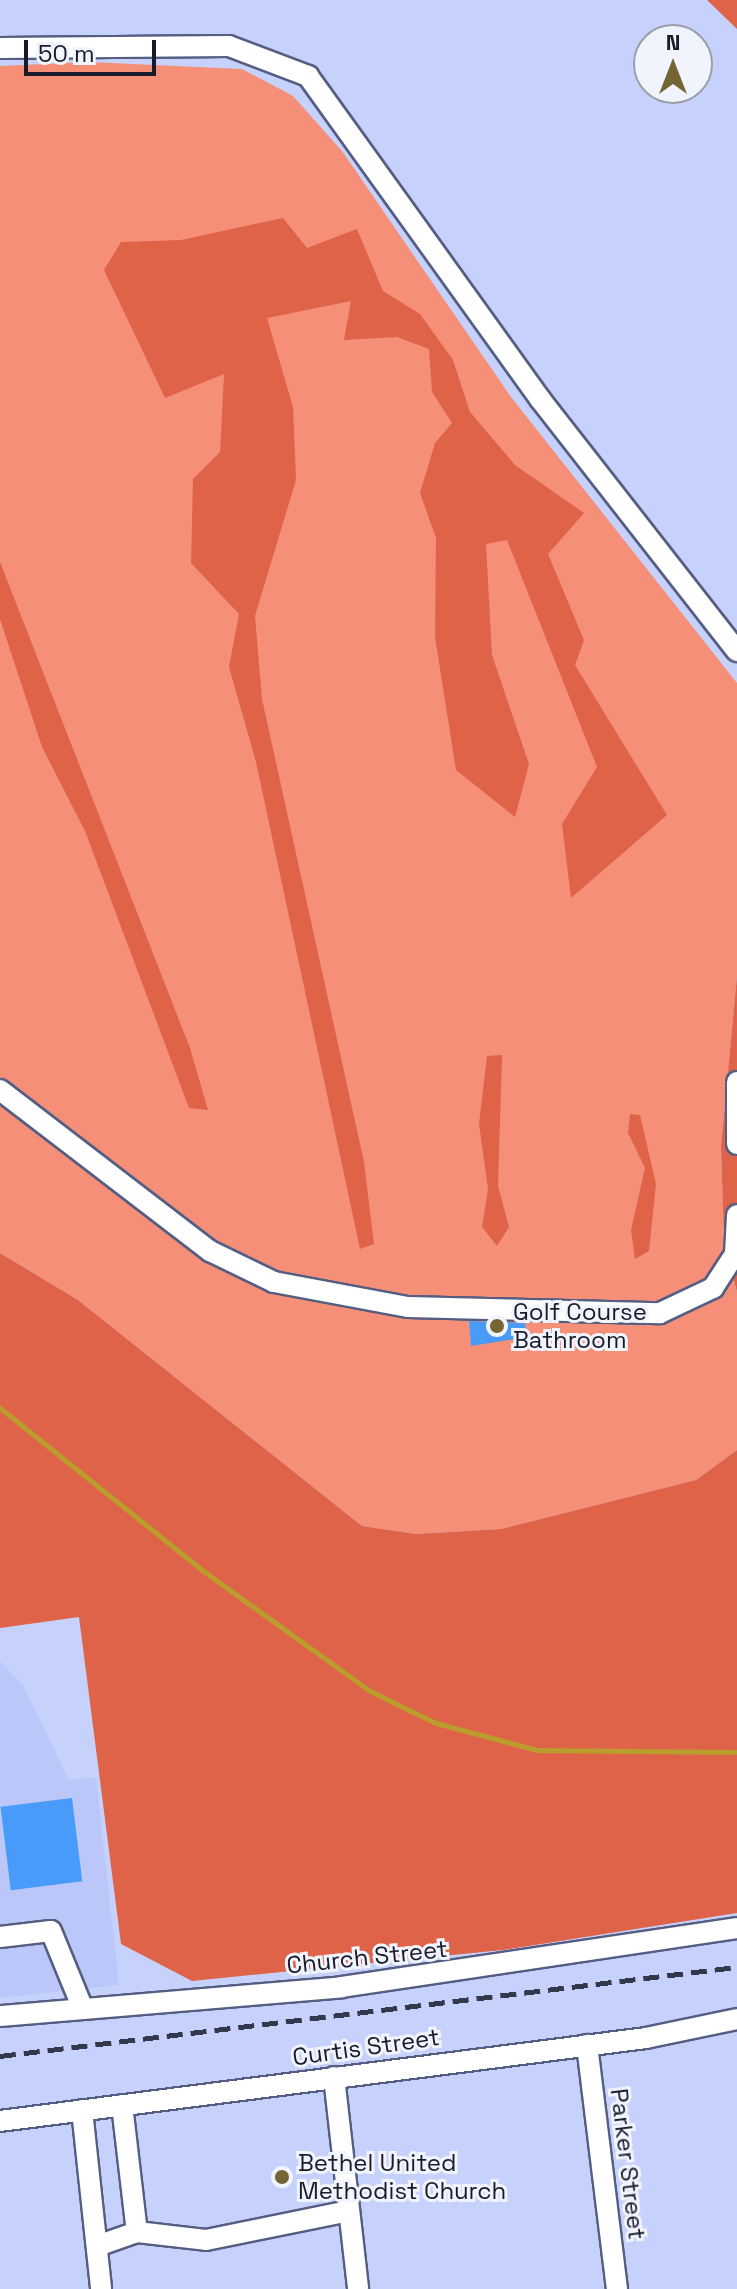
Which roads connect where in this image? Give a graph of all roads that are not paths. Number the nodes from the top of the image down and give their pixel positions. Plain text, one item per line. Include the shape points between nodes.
1 (0, 48) edge
2 (737, 651) edge
3 (737, 1082) edge
4 (0, 1090) edge
5 (737, 1144) edge
6 (737, 1215) edge
7 (737, 1928) edge
8 (0, 1937) edge
9 (83, 2009) junction
10 (0, 2016) edge
11 (737, 2019) edge
12 (587, 2045) junction
13 (334, 2077) junction
14 (122, 2105) junction
15 (82, 2110) junction
16 (0, 2121) edge
17 (348, 2211) junction
18 (137, 2232) junction
19 (97, 2246) junction
20 (101, 2289) edge
21 (358, 2289) edge
22 (617, 2289) edge

1 - 2 street via 229,46 308,76 540,399
3 - 5 street
4 - 6 street via 210,1251 274,1282 408,1307 660,1313 713,1288 735,1254
7 - 9 street, Church Street via 357,1986
8 - 9 street via 51,1931
9 - 10 street, Church Street
11 - 12 street, Curtis Street
12 - 13 street, Curtis Street
12 - 22 street, Parker Street
13 - 14 street, Curtis Street
13 - 17 street
14 - 15 street, Curtis Street
14 - 18 street
15 - 16 street, Curtis Street
15 - 19 street
17 - 18 street via 206,2240
17 - 21 street
18 - 19 street
19 - 20 street

